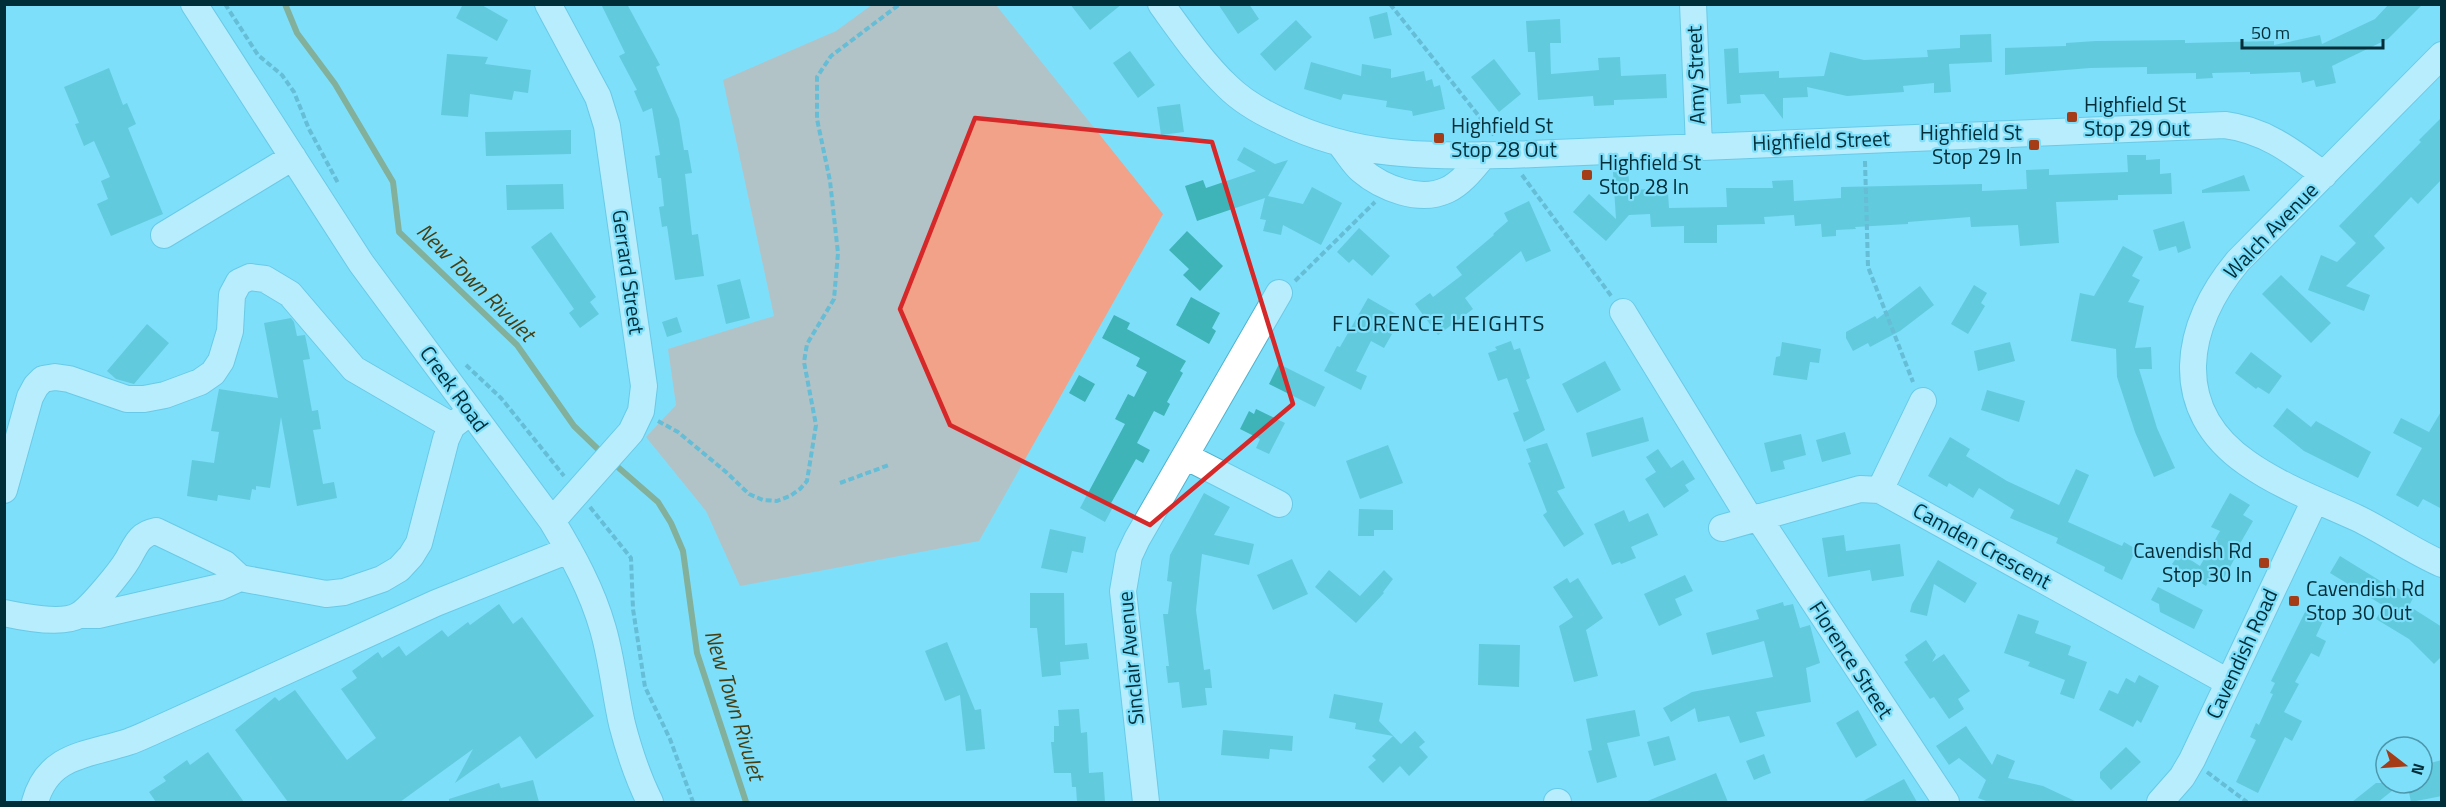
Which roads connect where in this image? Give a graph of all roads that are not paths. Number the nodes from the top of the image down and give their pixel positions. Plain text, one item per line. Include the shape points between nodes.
1 (194, 4) edge
2 (548, 4) edge
3 (1161, 4) edge
4 (1694, 4) edge
5 (2442, 55) edge
6 (1340, 144) junction
7 (1699, 146) junction
8 (1484, 155) junction
9 (293, 157) junction
10 (2324, 175) junction
11 (164, 235) dead end
12 (1279, 293) road end
13 (1623, 312) road end
14 (1923, 401) road end
15 (462, 419) junction
16 (1185, 456) junction
17 (4, 490) edge
18 (1880, 490) junction
19 (2315, 500) junction
20 (1279, 504) dead end
21 (1754, 518) junction
22 (552, 521) junction
23 (1722, 528) dead end
24 (569, 550) junction
25 (2442, 564) edge
26 (240, 578) junction
27 (4, 613) edge
28 (79, 615) junction
29 (2228, 682) junction
30 (35, 802) edge
31 (650, 802) edge
32 (1146, 802) edge
33 (1946, 802) edge
34 (2160, 802) edge

1 - 9 street, Creek Road
2 - 22 street, Gerrard Street via 598,97 607,126 644,400 636,422
3 - 6 street, Highfield Street via 1207,64 1245,102 1293,128
4 - 7 street, Amy Street
5 - 10 street, Walch Avenue
6 - 8 street, Highfield Street via 1397,155
6 - 8 street via 1360,169 1378,181 1422,194 1448,190
7 - 8 street, Highfield Street
7 - 10 street, Highfield Street via 2225,125 2274,140
9 - 11 street
9 - 15 street, Creek Road
10 - 19 street, Walch Avenue via 2219,285 2199,328 2192,372 2206,421 2231,450
12 - 16 street, Sinclair Avenue
13 - 21 street, Florence Street
14 - 18 street
15 - 17 street via 354,369 290,294 265,279 250,277 239,282 232,294 230,332 221,361 200,382 165,395 127,399 69,379 43,379 30,397
15 - 22 street, Creek Road
15 - 26 street via 446,439 419,543 399,569 364,587 326,594
16 - 20 street
16 - 32 street, Sinclair Avenue via 1137,539 1123,591
18 - 21 street via 1860,489
18 - 29 street, Camden Crescent
19 - 25 street, Walch Avenue
19 - 29 street, Cavendish Road
21 - 23 street
21 - 33 street, Florence Street
22 - 24 street, Creek Road
24 - 30 street via 436,603 128,742 58,765 40,786
24 - 31 street, Creek Road via 598,613 623,725
26 - 28 street via 220,587 98,615
26 - 28 street via 225,564 165,534 145,533 120,573
27 - 28 street via 51,619
29 - 34 street, Cavendish Road via 2192,760

